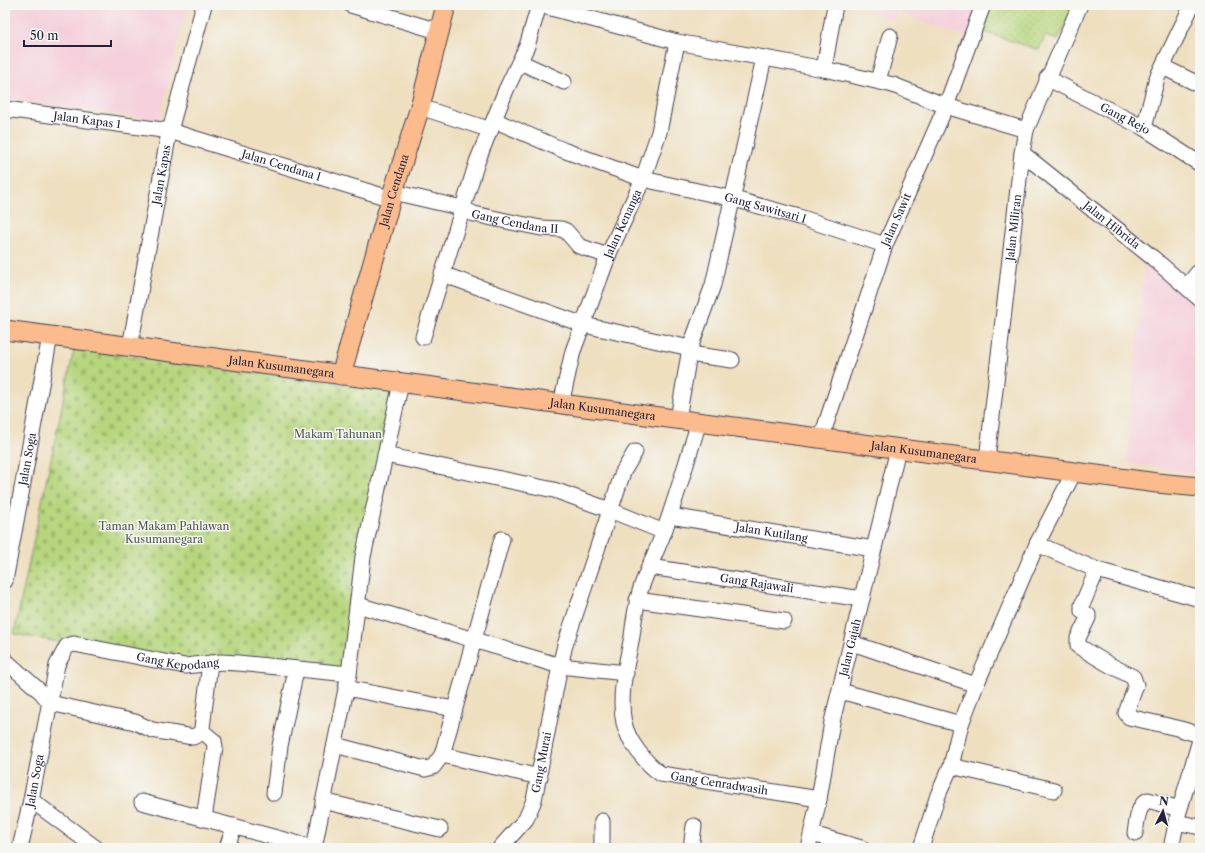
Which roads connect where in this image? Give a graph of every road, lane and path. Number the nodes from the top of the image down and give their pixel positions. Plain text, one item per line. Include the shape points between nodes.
1 (204, 5) edge
2 (351, 5) edge
3 (446, 5) edge
4 (540, 5) edge
5 (835, 5) edge
6 (982, 5) edge
7 (1080, 5) edge
8 (1194, 7) edge
9 (438, 31) junction
10 (890, 36) dead end
11 (677, 42) junction
12 (764, 58) junction
13 (520, 62) junction
14 (1163, 67) junction
15 (824, 69) junction
16 (1048, 78) junction
17 (878, 81) junction
18 (564, 82) dead end
19 (1200, 85) edge
20 (946, 106) junction
21 (420, 107) junction
22 (5, 109) edge
23 (492, 125) junction
24 (1144, 128) junction
25 (1026, 130) junction
26 (170, 131) junction
27 (1022, 153) junction
28 (1200, 164) edge
29 (643, 179) junction
30 (392, 196) junction
31 (734, 199) junction
32 (462, 208) junction
33 (884, 245) junction
34 (608, 256) junction
35 (1200, 270) edge
36 (442, 274) junction
37 (1187, 286) junction
38 (1200, 299) edge
39 (584, 325) junction
40 (5, 330) edge
41 (50, 336) junction
42 (423, 337) dead end
43 (130, 347) junction
44 (689, 351) junction
45 (732, 360) dead end
46 (340, 375) junction
47 (401, 383) junction
48 (560, 404) junction
49 (678, 419) junction
50 (699, 422) junction
51 (821, 439) junction
52 (898, 449) junction
53 (635, 452) dead end
54 (385, 455) junction
55 (986, 460) junction
56 (1074, 472) junction
57 (1200, 487) edge
58 (610, 510) junction
59 (670, 516) junction
60 (664, 532) junction
61 (502, 540) dead end
62 (1037, 544) junction
63 (874, 549) junction
64 (650, 567) junction
65 (1097, 570) junction
66 (5, 581) edge
67 (862, 599) junction
68 (1200, 599) edge
69 (637, 600) junction
70 (358, 605) junction
71 (784, 621) dead end
72 (473, 639) junction
73 (852, 643) junction
74 (5, 660) edge
75 (210, 663) junction
76 (560, 666) junction
77 (296, 670) junction
78 (12, 673) edge
79 (626, 673) junction
80 (348, 681) junction
81 (976, 684) junction
82 (840, 691) junction
83 (50, 703) junction
84 (454, 709) junction
85 (961, 724) junction
86 (203, 732) junction
87 (1200, 735) edge
88 (1200, 740) edge
89 (335, 745) junction
90 (442, 755) junction
91 (951, 766) junction
92 (1195, 773) edge
93 (540, 777) junction
94 (1054, 790) dead end
95 (274, 793) dead end
96 (819, 799) junction
97 (31, 800) junction
98 (323, 801) junction
99 (142, 802) dead end
100 (1181, 804) junction
101 (204, 818) junction
102 (602, 821) dead end
103 (1176, 822) junction
104 (234, 826) junction
105 (694, 826) dead end
106 (1200, 827) edge
107 (440, 829) dead end
108 (1135, 833) dead end
109 (810, 841) edge
110 (94, 847) edge
111 (20, 848) edge
112 (228, 848) edge
113 (314, 848) edge
114 (500, 848) edge
115 (602, 848) edge
116 (691, 848) edge
117 (861, 848) edge
118 (922, 848) edge
119 (1171, 848) edge

1 - 26 street, Jalan Kapas
2 - 9 street
3 - 9 main road, Jalan Cendana
4 - 11 street
4 - 13 street
5 - 15 street
6 - 20 street, Jalan Sawit
7 - 16 street, Jalan Miliran
8 - 14 street
9 - 21 main road, Jalan Cendana
10 - 17 street
11 - 12 street
11 - 29 street, Jalan Kenanga via 659,132
12 - 15 street
12 - 31 street
13 - 18 street
13 - 23 street
14 - 19 street
14 - 24 street via 1157,78
15 - 17 street
16 - 24 street, Gang Rejo
16 - 25 street, Jalan Miliran
17 - 20 street
20 - 25 street
20 - 33 street, Jalan Sawit
21 - 23 street, Gang Sawitsari I
21 - 30 main road, Jalan Cendana
22 - 26 street, Jalan Kapas 1
23 - 29 street, Gang Sawitsari I
23 - 32 street
24 - 28 street, Gang Rejo
25 - 27 street, Jalan Miliran
26 - 30 street, Jalan Cendana I
26 - 43 street, Jalan Kapas
27 - 37 street, Jalan Hibrida
27 - 55 street, Jalan Miliran
29 - 31 street, Gang Sawitsari I
29 - 34 street, Jalan Kenanga
30 - 32 street, Jalan Cendana I
30 - 46 main road, Jalan Cendana
31 - 33 street, Gang Sawitsari I
31 - 44 street via 713,285
32 - 34 street, Gang Cendana II via 474,214 511,222 541,228 561,228 579,246
32 - 36 street
33 - 51 street, Jalan Sawit
34 - 39 street, Jalan Kenanga
35 - 37 street
36 - 39 street
36 - 42 street
37 - 38 street, Jalan Hibrida
39 - 44 street
39 - 48 street, Jalan Kenanga via 574,351
40 - 41 main road, Jalan Kusumanegara
41 - 43 main road, Jalan Kusumanegara
41 - 66 street, Jalan Soga
43 - 46 main road, Jalan Kusumanegara
44 - 45 street
44 - 49 street
46 - 47 main road, Jalan Kusumanegara
47 - 48 main road, Jalan Kusumanegara
47 - 54 street
48 - 49 main road, Jalan Kusumanegara
49 - 50 main road, Jalan Kusumanegara
50 - 51 main road, Jalan Kusumanegara
50 - 59 street, Gang Cenradwasih
51 - 52 main road, Jalan Kusumanegara
52 - 55 main road, Jalan Kusumanegara
52 - 63 street, Jalan Gajah
53 - 58 street, Gang Murai via 623,472
54 - 58 street via 538,486
54 - 70 street via 363,557
55 - 56 main road, Jalan Kusumanegara
56 - 57 main road, Jalan Kusumanegara
56 - 62 street
58 - 60 street
58 - 76 street, Gang Murai
59 - 60 street, Gang Cenradwasih
59 - 63 street, Jalan Kutilang
60 - 64 street, Gang Cenradwasih
61 - 72 street
62 - 65 street
62 - 81 street
63 - 67 street, Jalan Gajah
64 - 67 street, Gang Rajawali
64 - 69 street, Gang Cenradwasih
65 - 68 street
65 - 87 street via 1082,605 1082,611 1088,618 1078,638 1078,646 1133,677 1136,685 1126,713 1129,717
67 - 73 street, Jalan Gajah
69 - 71 street
69 - 79 street, Gang Cenradwasih
70 - 72 street
70 - 80 street
72 - 76 street
72 - 84 street
73 - 81 street
73 - 82 street, Jalan Gajah
74 - 78 street
75 - 77 street, Gang Kepodang via 238,663
75 - 83 street, Gang Kepodang via 185,666 70,645 64,649 57,665
75 - 86 street
76 - 79 street
76 - 93 street, Gang Murai
77 - 80 street, Gang Kepodang
77 - 95 street via 280,746
78 - 83 street via 42,693
79 - 96 street, Gang Cenradwasih via 624,724 629,736 655,770 668,776
80 - 84 street, Gang Kepodang
80 - 89 street
81 - 85 street
82 - 85 street
82 - 96 street, Jalan Gajah
83 - 86 street via 193,738
83 - 97 street, Jalan Soga
84 - 90 street
85 - 91 street
86 - 101 street via 213,739 215,747
88 - 92 street
89 - 90 street via 425,769 433,767
89 - 98 street
90 - 93 street
91 - 94 street
91 - 118 street via 938,795
92 - 100 street
93 - 114 street, Gang Murai via 526,819
96 - 109 street, Jalan Gajah
97 - 110 street
97 - 111 street, Jalan Soga
98 - 107 street
98 - 113 street
99 - 101 street
100 - 103 street
100 - 108 street via 1176,808 1148,800 1141,806
101 - 104 street
102 - 115 street
103 - 106 street
103 - 119 street
104 - 112 street
104 - 113 street
105 - 116 street
109 - 117 street

